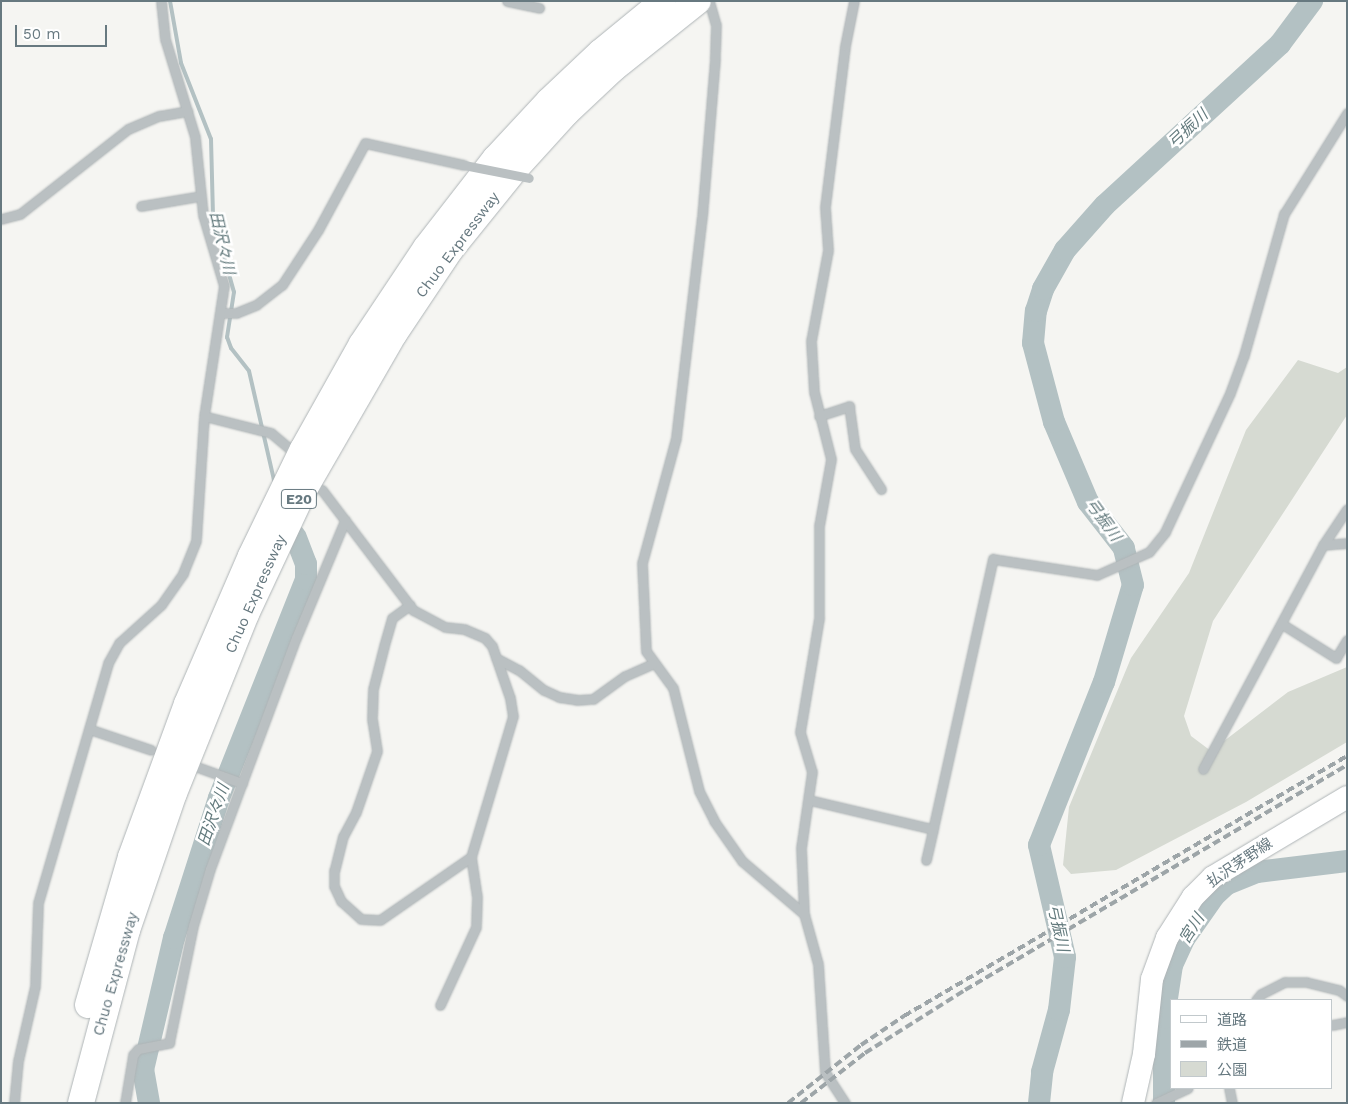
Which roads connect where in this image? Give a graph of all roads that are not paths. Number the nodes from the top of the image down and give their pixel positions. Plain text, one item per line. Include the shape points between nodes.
1 (161, 1) edge
2 (507, 1) edge
3 (663, 1) edge
4 (698, 1) edge
5 (709, 1) edge
6 (854, 1) edge
7 (539, 8) dead end
8 (188, 111) junction
9 (1347, 113) edge
10 (529, 178) dead end
11 (201, 196) junction
12 (141, 206) dead end
13 (1, 219) edge
14 (224, 313) junction
15 (204, 416) junction
16 (819, 416) junction
17 (291, 450) dead end
18 (881, 489) dead end
19 (322, 490) dead end
20 (1347, 509) edge
21 (344, 520) junction
22 (1347, 543) edge
23 (1323, 545) junction
24 (410, 605) junction
25 (1282, 624) junction
26 (1347, 640) edge
27 (496, 658) junction
28 (652, 664) junction
29 (89, 729) junction
30 (151, 750) dead end
31 (200, 768) dead end
32 (1203, 769) dead end
33 (242, 783) junction
34 (1347, 797) edge
35 (809, 800) junction
36 (933, 829) junction
37 (471, 857) junction
38 (926, 860) dead end
39 (804, 914) junction
40 (1347, 996) edge
41 (1257, 999) edge
42 (440, 1005) dead end
43 (1347, 1022) edge
44 (1333, 1025) edge
45 (1186, 1089) edge
46 (1229, 1089) edge
47 (14, 1103) edge
48 (64, 1103) edge
49 (81, 1103) edge
50 (125, 1103) edge
51 (845, 1103) edge
52 (1133, 1103) edge
53 (1156, 1103) edge
54 (1232, 1103) edge

1 - 8 street via 165,39
2 - 7 street
3 - 48 highway, Chuo Expressway / E20 via 600,52 495,159 426,248 368,336 303,449 213,643 131,857 100,958
4 - 49 highway, Chuo Expressway / E20 via 614,68 566,113 511,174 450,250 394,334 305,488 242,622 174,793 127,930
5 - 28 street via 716,25 687,362 676,438 642,562 646,651
6 - 16 street via 825,207 828,250 811,342 811,370
8 - 11 street via 195,137
8 - 13 street via 159,116 128,129 20,214
9 - 36 street via 1284,214 1230,393 1165,532 1150,552 1097,575 993,559
10 - 14 street, bridge via 365,143 296,269 270,296 236,313
11 - 12 street
11 - 14 street via 203,215 224,286
14 - 15 street
15 - 17 street via 269,433
15 - 29 street via 196,540 183,573 161,605 119,643 108,664
16 - 18 street via 849,406 855,449
16 - 35 street via 831,459 819,526 819,618 800,732 812,772
19 - 21 street
20 - 23 street
21 - 24 street
21 - 33 street
22 - 23 street
23 - 25 street
24 - 27 street via 413,610 445,627 464,629 485,638
24 - 37 street via 392,618 384,646 373,689 372,718 377,751 356,812 343,836 334,871 334,886 341,902 361,919 380,920
25 - 26 street via 1336,658
25 - 32 street
27 - 28 street via 519,670 544,690 577,700 593,699 625,676
27 - 37 street via 513,716
28 - 39 street via 673,688 699,792 714,821 742,861
29 - 30 street
29 - 47 street via 38,903 35,986 18,1061
31 - 33 street
33 - 50 street via 193,926 169,1043 138,1049 133,1055
34 - 52 main road, 払沢茅野線 via 1213,877 1193,897 1167,938 1152,979 1144,1054
35 - 36 street
35 - 39 street via 801,848
36 - 38 street
37 - 42 street via 477,897 476,926
39 - 51 street via 818,964 825,1072
40 - 41 street via 1339,990 1306,982 1285,982
43 - 44 street
45 - 53 street
46 - 54 street

